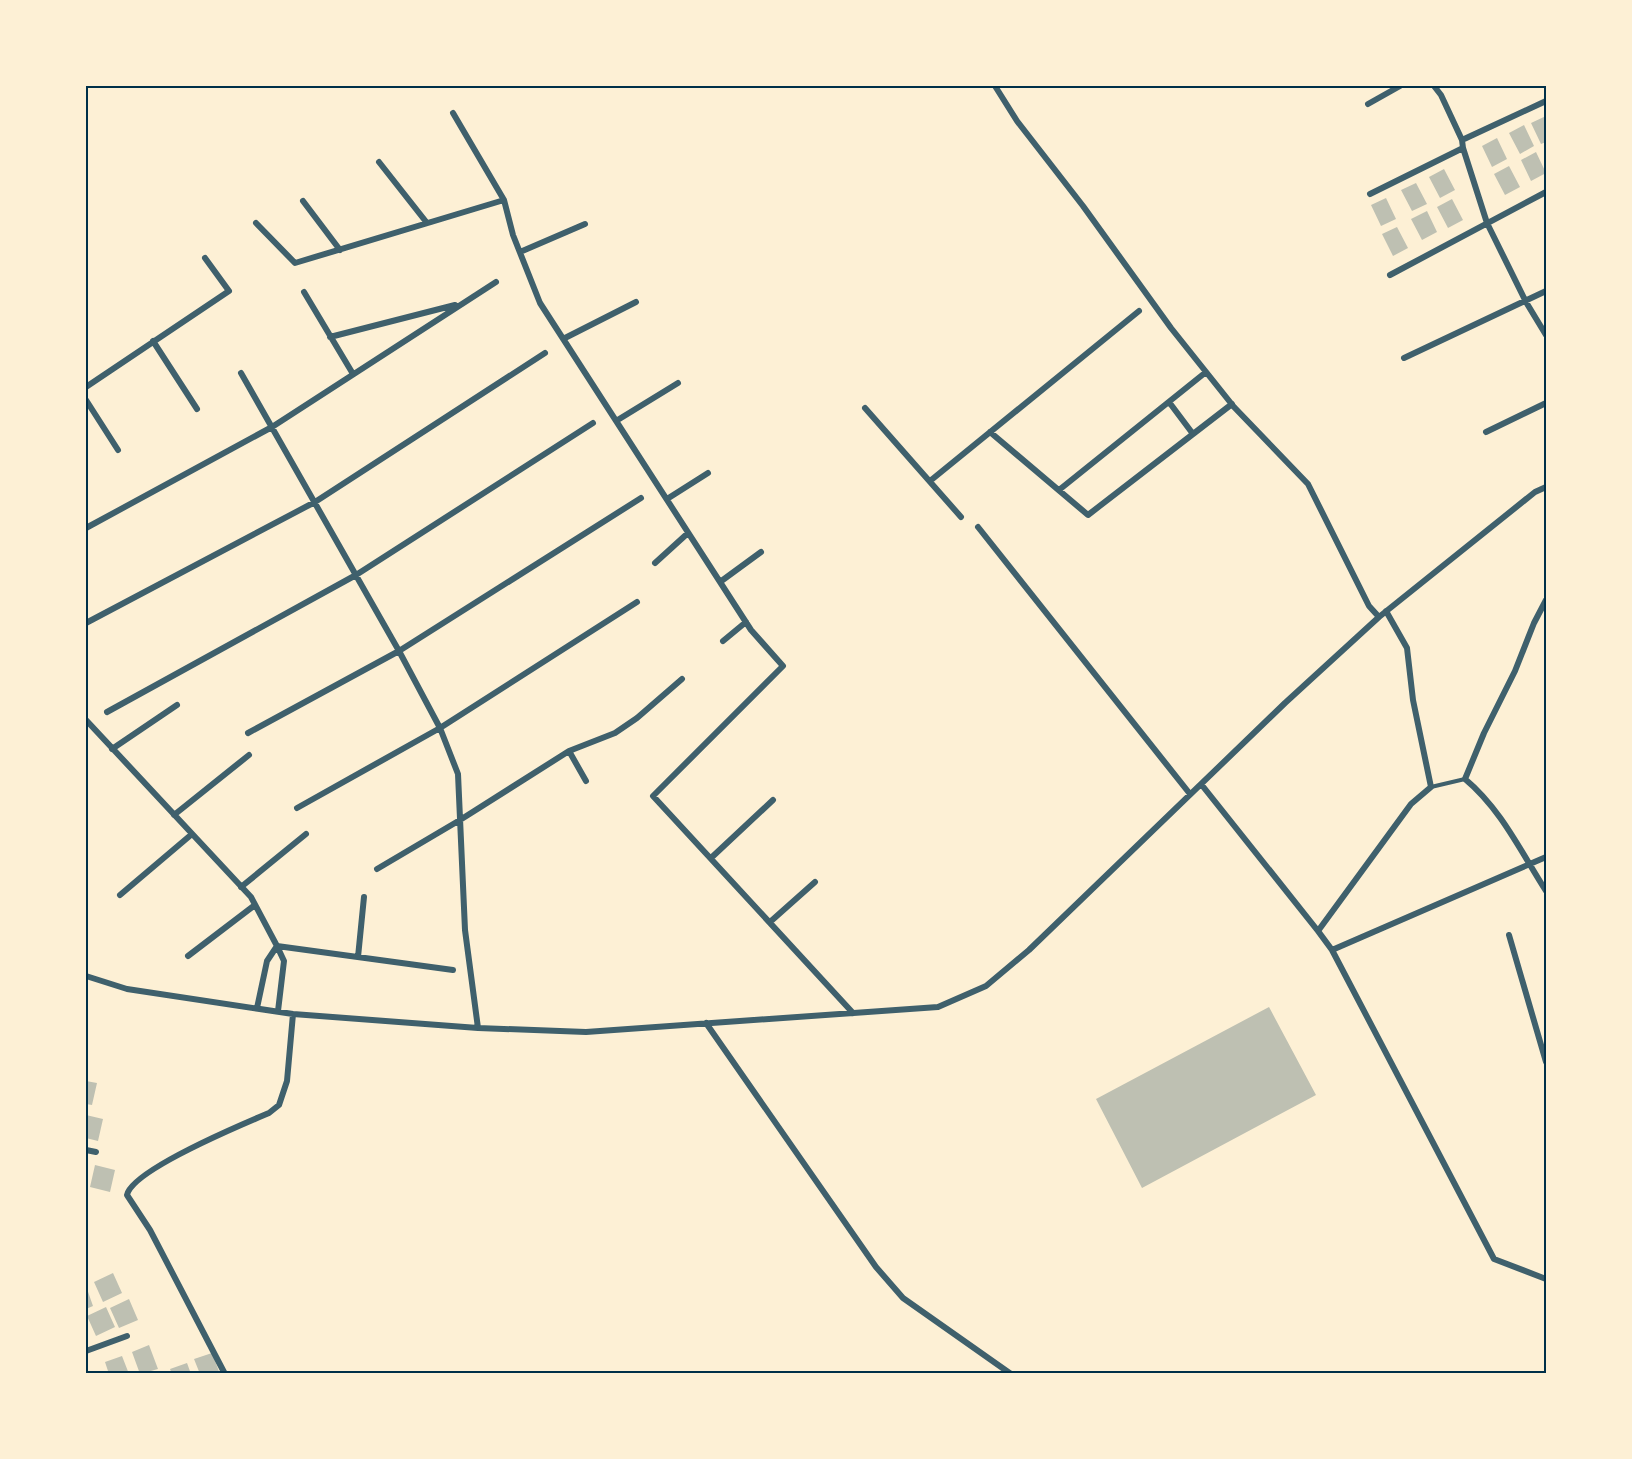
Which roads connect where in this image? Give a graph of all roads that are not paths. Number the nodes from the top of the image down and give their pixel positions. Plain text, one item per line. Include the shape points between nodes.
1 (994, 86) edge
2 (1400, 86) edge
3 (1434, 86) edge
4 (1546, 101) edge
5 (1368, 104) dead end
6 (453, 113) dead end
7 (1462, 140) junction
8 (1463, 148) junction
9 (379, 162) dead end
10 (1546, 192) edge
11 (1370, 194) dead end
12 (504, 200) junction
13 (303, 201) dead end
14 (256, 223) dead end
15 (427, 223) junction
16 (1487, 223) junction
17 (585, 224) dead end
18 (340, 250) junction
19 (520, 252) junction
20 (206, 258) dead end
21 (1390, 275) dead end
22 (496, 282) dead end
23 (1546, 291) edge
24 (304, 292) dead end
25 (636, 302) dead end
26 (1526, 302) junction
27 (462, 303) junction
28 (1138, 311) dead end
29 (1546, 335) edge
30 (330, 337) junction
31 (563, 339) junction
32 (153, 341) junction
33 (544, 353) dead end
34 (1404, 358) dead end
35 (1206, 372) junction
36 (241, 373) dead end
37 (353, 374) junction
38 (678, 383) dead end
39 (86, 387) edge
40 (86, 400) edge
41 (1169, 402) junction
42 (1546, 403) edge
43 (1232, 404) junction
44 (865, 408) dead end
45 (197, 409) dead end
46 (616, 421) junction
47 (593, 423) dead end
48 (272, 427) junction
49 (990, 432) junction
50 (1486, 432) dead end
51 (1193, 434) junction
52 (118, 450) dead end
53 (708, 472) dead end
54 (930, 481) junction
55 (1546, 487) edge
56 (1059, 490) junction
57 (641, 498) dead end
58 (667, 500) junction
59 (315, 502) junction
60 (961, 517) dead end
61 (978, 527) dead end
62 (86, 528) edge
63 (688, 532) junction
64 (761, 552) dead end
65 (655, 563) dead end
66 (356, 575) junction
67 (720, 582) junction
68 (1546, 600) edge
69 (637, 602) dead end
70 (1386, 612) junction
71 (1379, 617) junction
72 (746, 622) junction
73 (86, 623) edge
74 (723, 640) dead end
75 (399, 651) junction
76 (682, 679) dead end
77 (177, 705) dead end
78 (106, 712) dead end
79 (86, 720) edge
80 (440, 728) junction
81 (248, 733) dead end
82 (112, 749) junction
83 (569, 751) junction
84 (249, 755) dead end
85 (1465, 779) junction
86 (586, 781) dead end
87 (1201, 784) junction
88 (1431, 787) junction
89 (1190, 794) junction
90 (773, 800) dead end
91 (297, 808) dead end
92 (174, 815) junction
93 (460, 820) junction
94 (192, 834) junction
95 (306, 834) dead end
96 (1546, 857) edge
97 (711, 858) junction
98 (1530, 865) junction
99 (377, 869) dead end
100 (815, 882) dead end
101 (241, 887) junction
102 (1546, 891) edge
103 (120, 895) dead end
104 (363, 897) dead end
105 (255, 905) junction
106 (770, 922) junction
107 (1318, 930) junction
108 (1509, 935) dead end
109 (277, 946) junction
110 (1332, 950) junction
111 (188, 956) dead end
112 (358, 957) junction
113 (453, 970) dead end
114 (86, 976) edge
115 (257, 1008) junction
116 (278, 1011) junction
117 (853, 1013) junction
118 (293, 1014) junction
119 (706, 1023) junction
120 (478, 1028) junction
121 (1546, 1062) edge
122 (86, 1150) edge
123 (96, 1152) dead end
124 (1546, 1279) edge
125 (127, 1336) dead end
126 (86, 1351) edge
127 (225, 1374) edge
128 (1011, 1374) edge

1 - 35 street
2 - 5 street
3 - 7 street
4 - 7 street
6 - 12 street
7 - 8 street
8 - 11 street
8 - 16 street
9 - 15 street
10 - 16 street
12 - 15 street
12 - 19 street
13 - 18 street
14 - 18 street via 295,263
15 - 18 street
16 - 21 street
16 - 26 street
17 - 19 street
19 - 31 street via 540,303
20 - 32 street via 229,291
22 - 27 street
23 - 26 street
24 - 30 street
25 - 31 street
26 - 29 street
26 - 34 street
27 - 30 street
27 - 37 street
28 - 49 street
30 - 37 street
31 - 46 street
32 - 39 street
32 - 45 street
33 - 59 street
35 - 41 street
35 - 43 street
36 - 48 street
37 - 48 street
38 - 46 street
40 - 52 street
41 - 51 street
41 - 56 street
42 - 50 street
43 - 51 street
43 - 71 street via 1308,484 1369,606
44 - 54 street
46 - 58 street
47 - 66 street
48 - 59 street
48 - 62 street
49 - 54 street
49 - 56 street
51 - 56 street via 1088,515
53 - 58 street
54 - 60 street
55 - 70 street
57 - 75 street
58 - 63 street
59 - 66 street
59 - 73 street
61 - 89 street
63 - 65 street
63 - 67 street
64 - 67 street
66 - 75 street
66 - 78 street
67 - 72 street
68 - 85 street
69 - 80 street
70 - 71 street
70 - 88 street via 1407,648
71 - 87 street
72 - 74 street
72 - 97 street via 783,666 653,796
75 - 80 street
75 - 81 street
76 - 83 street via 615,733
77 - 82 street
79 - 82 street
80 - 91 street
80 - 93 street via 458,774
82 - 92 street
83 - 86 street
83 - 93 street
84 - 92 street
85 - 88 lane
85 - 98 street via 1498,813
87 - 89 street
87 - 107 street
88 - 107 street via 1411,804
89 - 117 street via 1029,950 986,986 938,1007
90 - 97 street
92 - 94 street
93 - 99 street
93 - 120 street via 465,930
94 - 101 street
94 - 103 street
95 - 101 street
96 - 98 street
97 - 106 street
98 - 102 street
98 - 110 street
100 - 106 street
101 - 105 street
104 - 112 street
105 - 109 street
105 - 111 street
106 - 117 street
107 - 110 street
108 - 121 street
109 - 112 street
109 - 115 street via 267,961
109 - 116 street via 284,961
110 - 124 street via 1494,1260
112 - 113 street
114 - 115 street via 127,989
115 - 116 street
116 - 118 street
117 - 119 street
118 - 120 street
118 - 127 street via 287,1081 279,1106 170,1160 128,1189 127,1195 150,1230
119 - 120 street via 586,1032
119 - 128 street via 876,1267 903,1298
122 - 123 street
125 - 126 street

